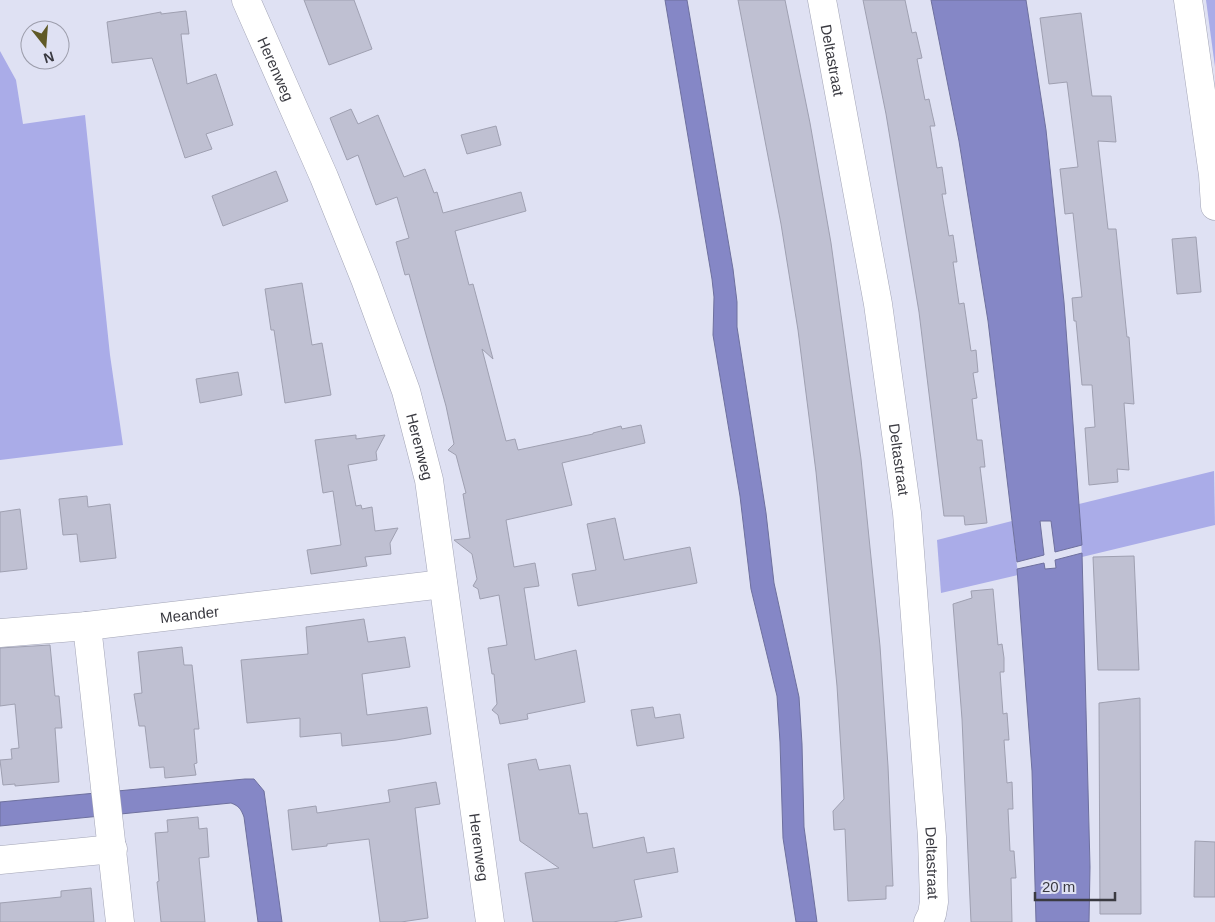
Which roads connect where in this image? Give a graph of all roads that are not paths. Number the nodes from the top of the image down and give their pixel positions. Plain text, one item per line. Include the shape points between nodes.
1 (246, 0) edge
2 (822, 0) edge
3 (1188, 0) edge
4 (1215, 206) edge
5 (443, 584) junction
6 (87, 626) junction
7 (0, 633) edge
8 (111, 836) junction
9 (0, 860) edge
10 (120, 922) edge
11 (490, 922) edge
12 (928, 922) edge

1 - 5 street, Herenweg via 341,218 406,391 428,480
2 - 12 street, Deltastraat via 878,304 907,513 932,837 934,902
3 - 4 street
5 - 6 street, Meander
5 - 11 street, Herenweg
6 - 7 street, Meander
6 - 8 street
8 - 9 street
8 - 10 street

